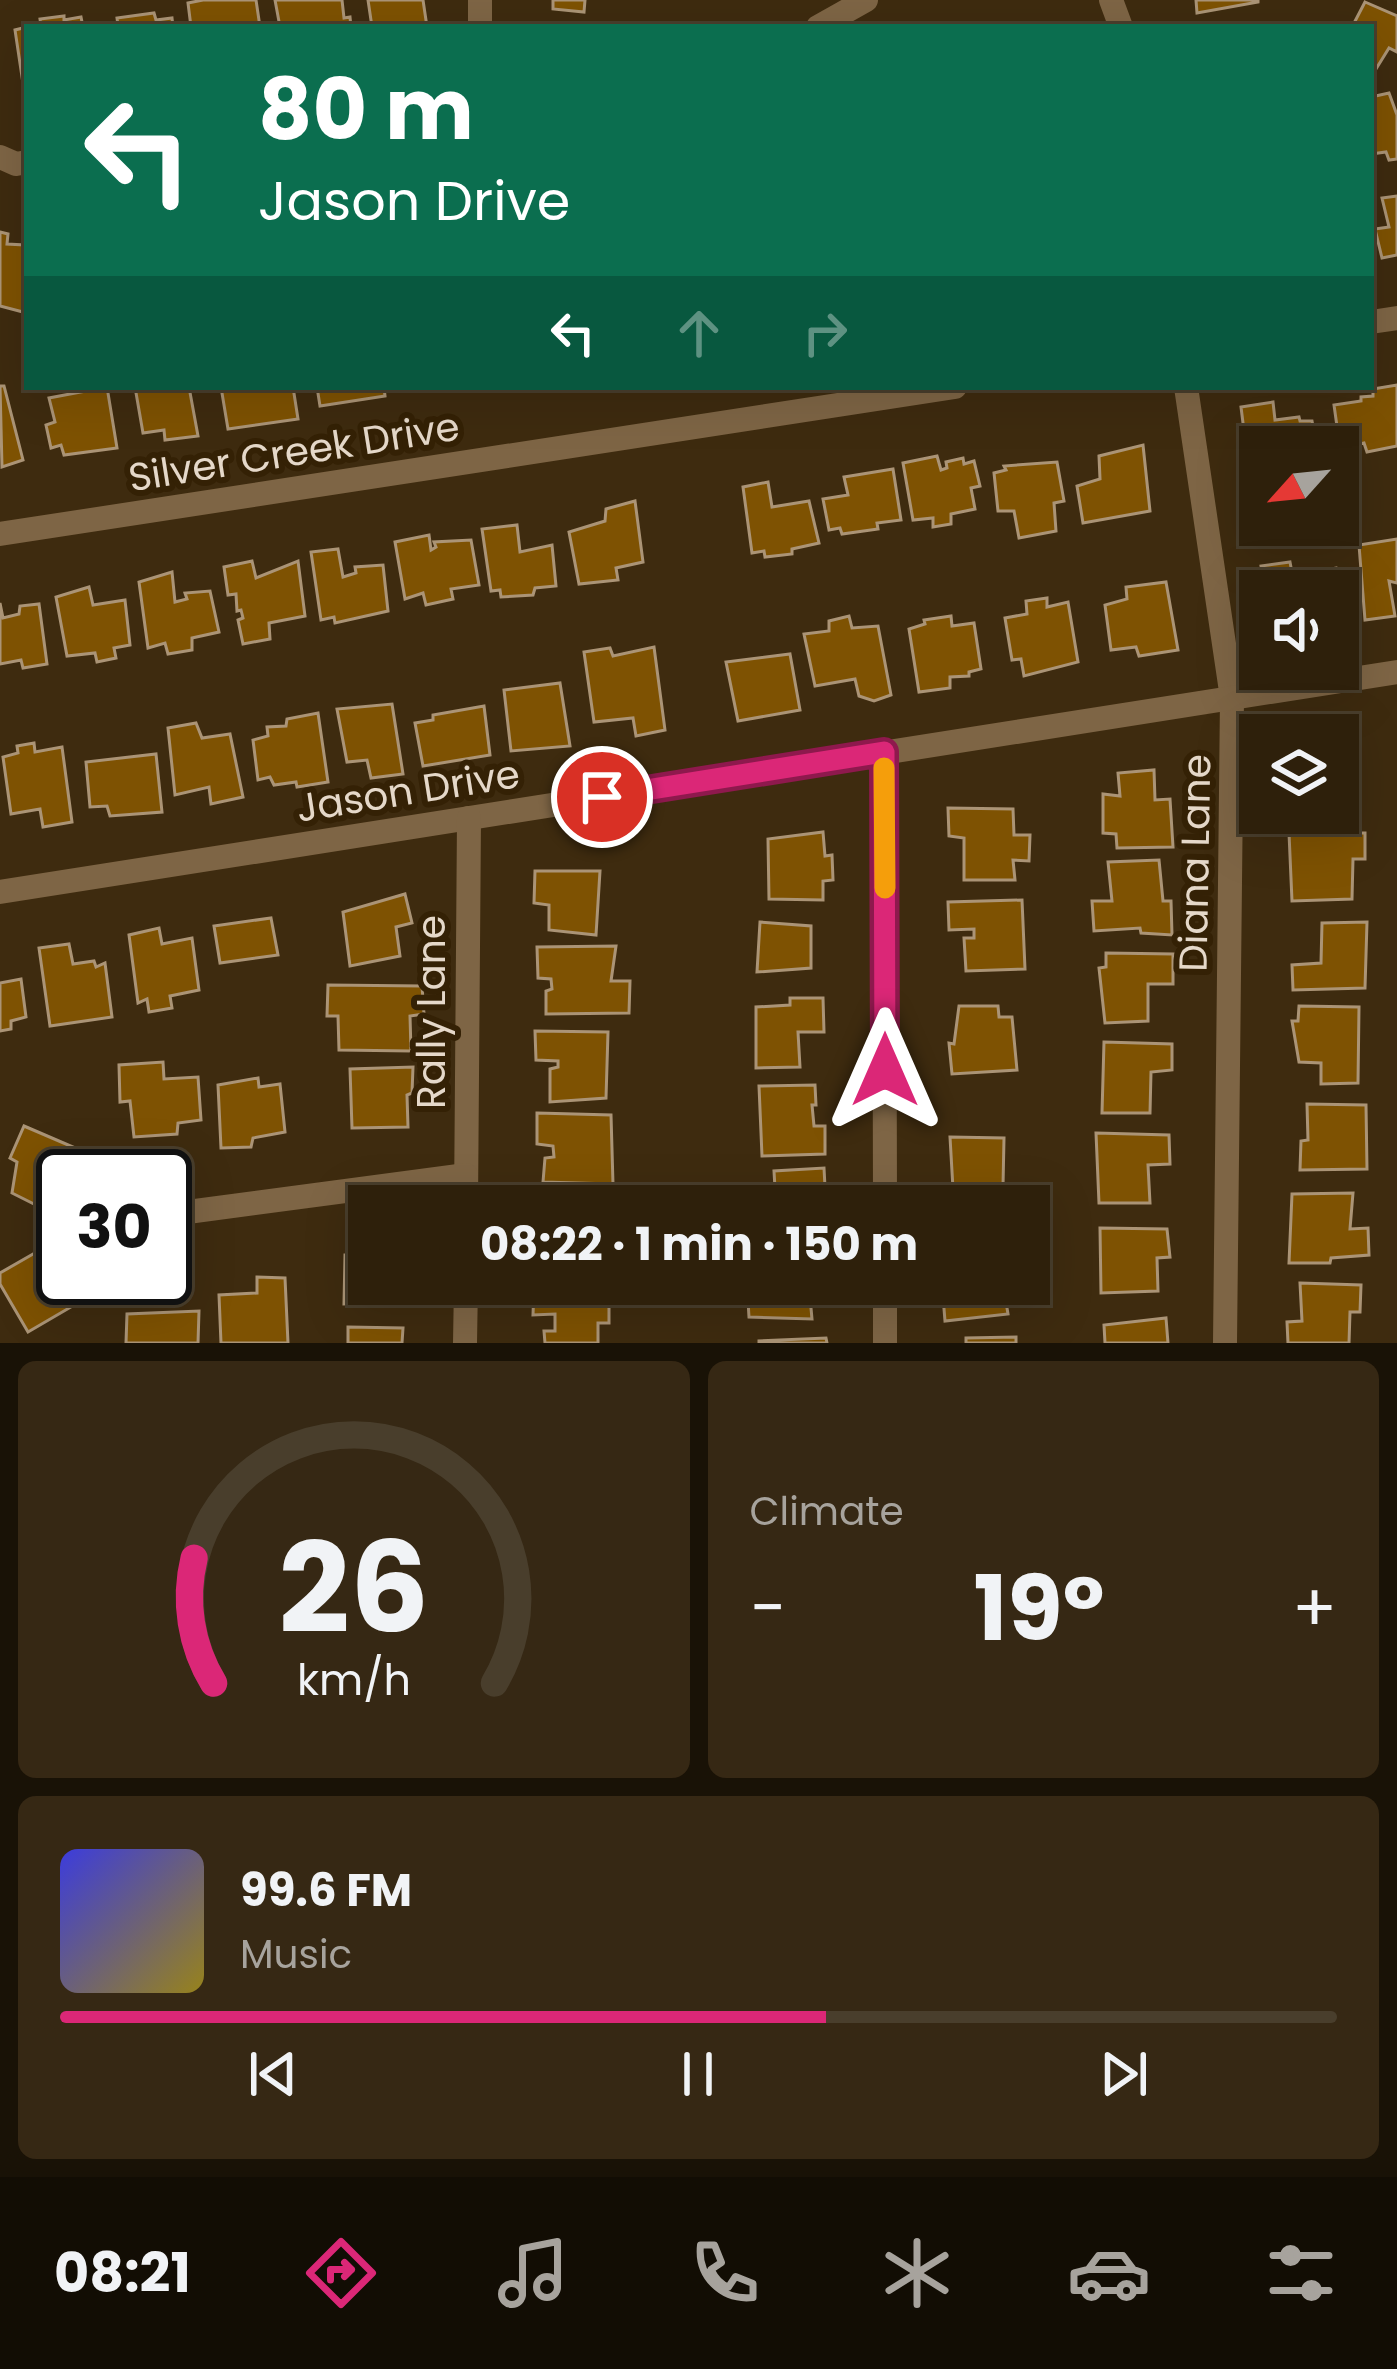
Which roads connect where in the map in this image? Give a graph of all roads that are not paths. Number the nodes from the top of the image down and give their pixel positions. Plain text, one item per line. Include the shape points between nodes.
1 (866, 0) edge
2 (823, 24) edge
3 (936, 390) edge
4 (1186, 390) edge
5 (0, 534) edge
6 (1397, 672) edge
7 (1232, 698) junction
8 (884, 752) junction
9 (469, 818) junction
10 (0, 892) edge
11 (466, 1175) junction
12 (466, 1185) edge
13 (885, 1185) edge
14 (192, 1211) edge
15 (466, 1305) edge
16 (885, 1305) edge
17 (465, 1343) edge
18 (885, 1343) edge
19 (1226, 1343) edge

1 - 2 street
3 - 5 street, Silver Creek Drive
4 - 7 street, Diana Lane
6 - 7 street, Jason Drive
7 - 8 street, Jason Drive
7 - 19 street, Diana Lane
8 - 9 street, Jason Drive
8 - 13 street
9 - 10 street, Jason Drive
9 - 11 street, Rally Lane
11 - 12 street, Rally Lane
11 - 14 street
15 - 17 street
16 - 18 street

